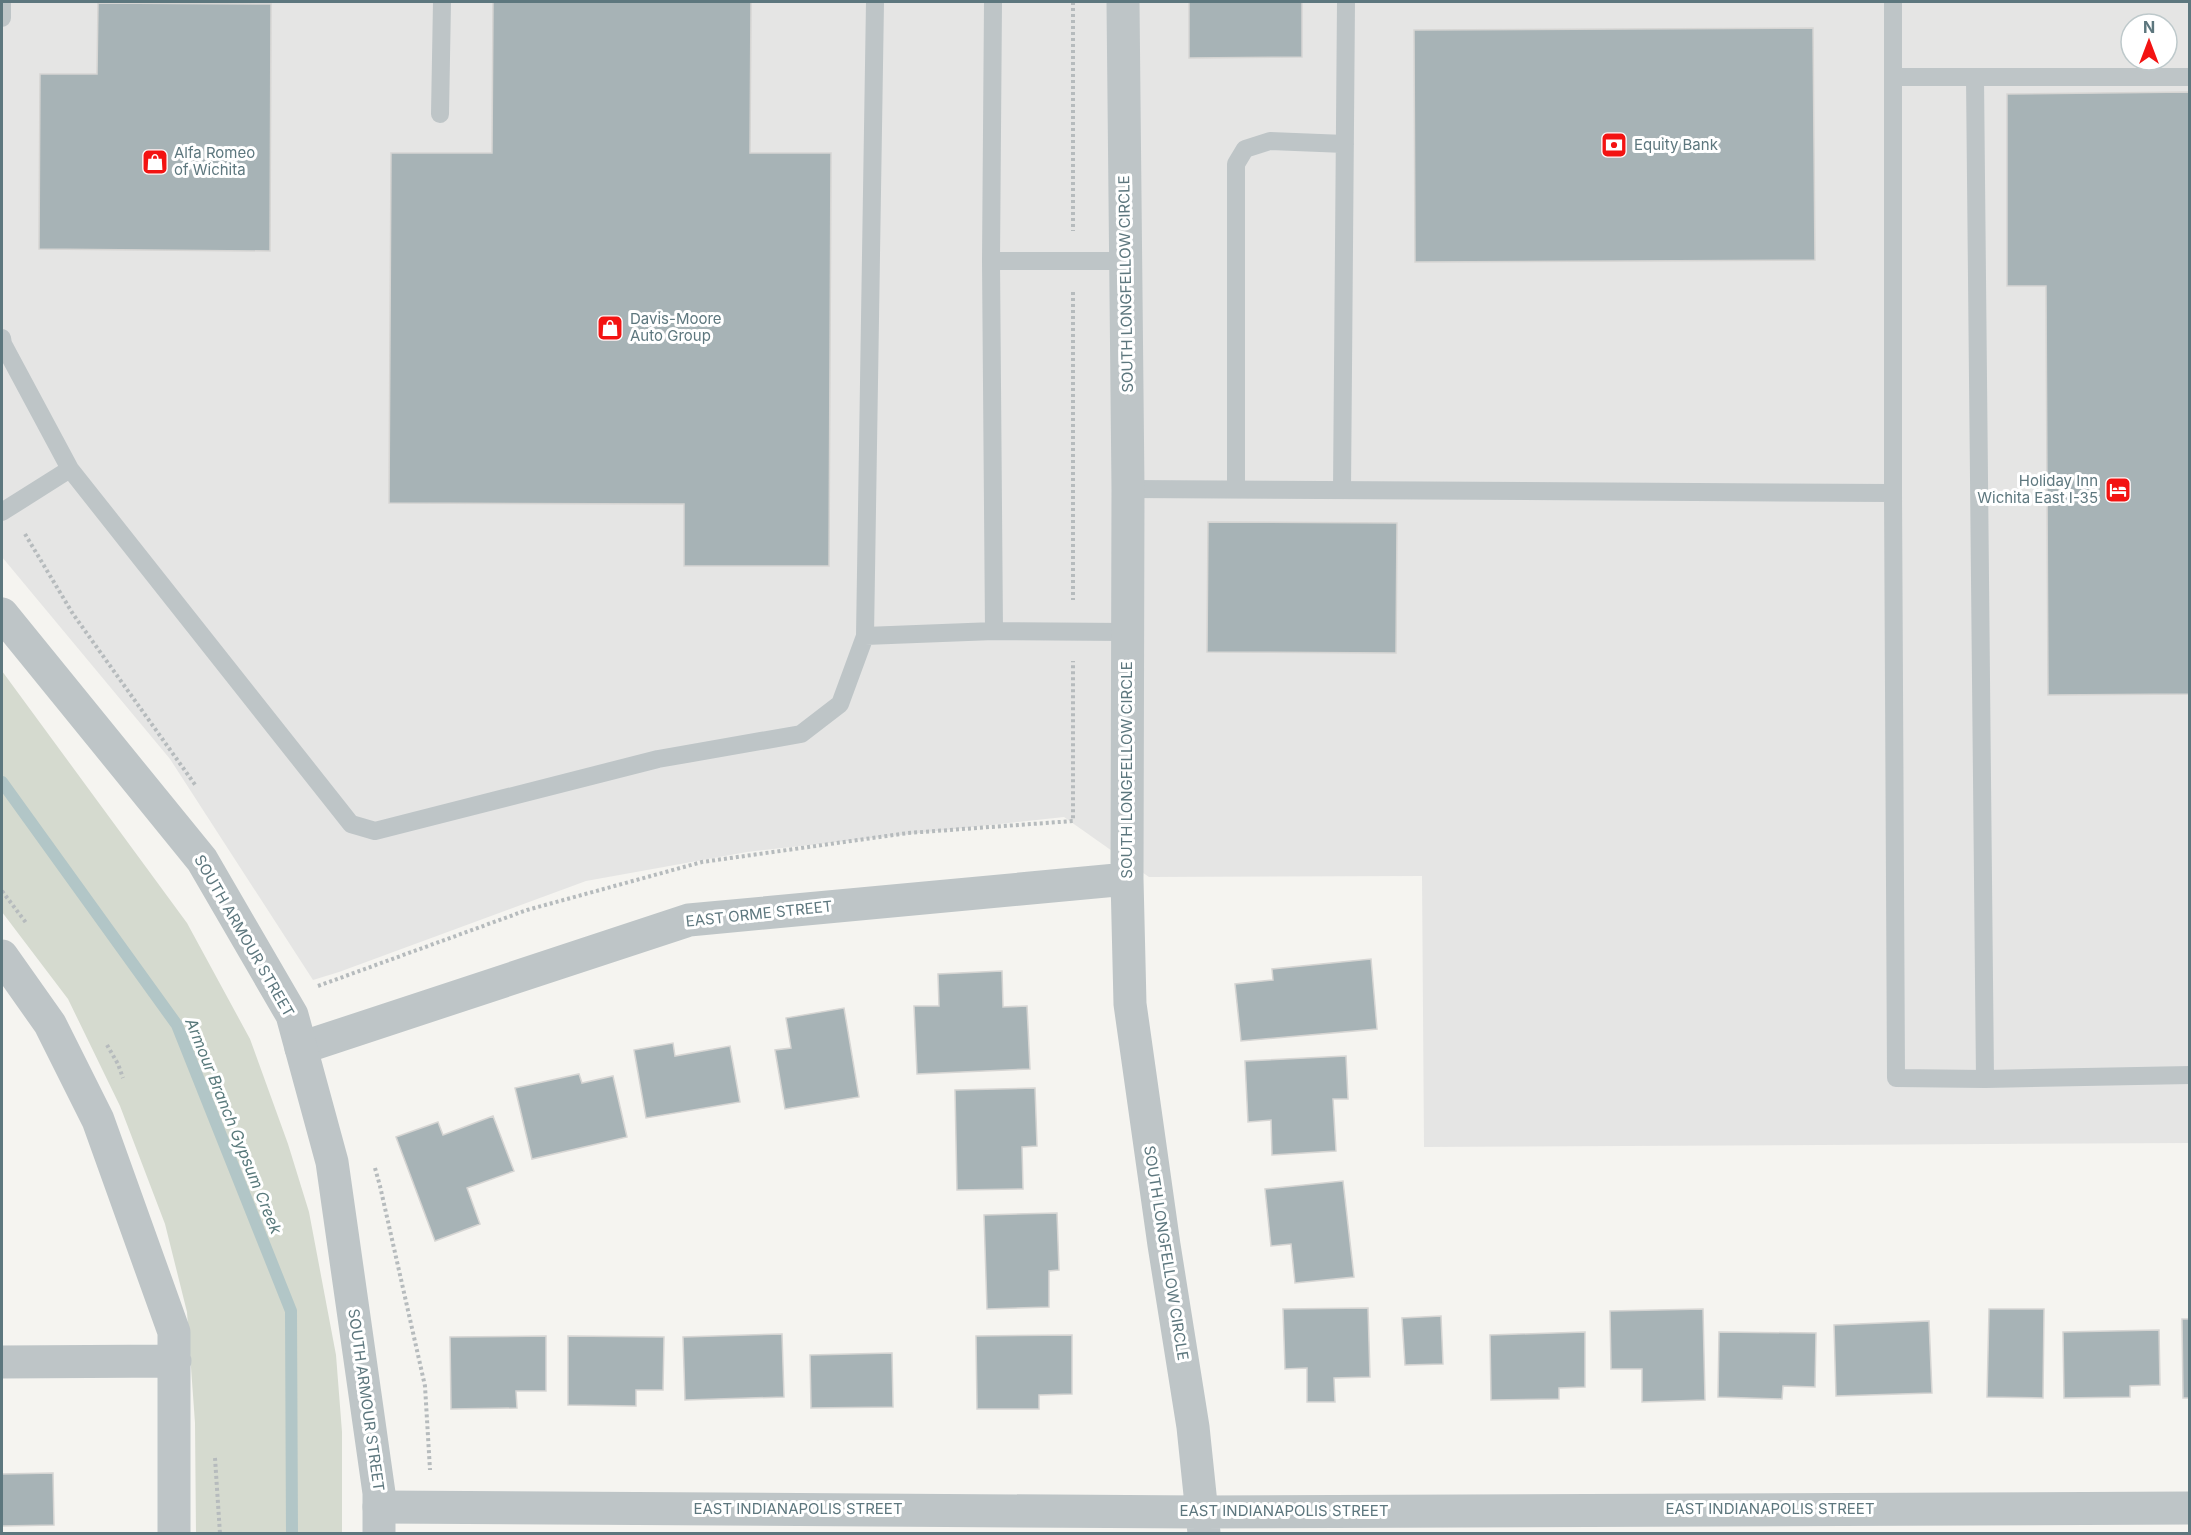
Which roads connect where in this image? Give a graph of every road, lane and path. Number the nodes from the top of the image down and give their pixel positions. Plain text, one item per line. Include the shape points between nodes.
1 (2, 2) edge
2 (442, 2) edge
3 (874, 2) edge
4 (993, 2) edge
5 (1123, 2) edge
6 (1346, 2) edge
7 (1893, 2) edge
8 (2, 18) edge
9 (1893, 76) junction
10 (2190, 77) edge
11 (1975, 78) junction
12 (440, 114) dead end
13 (1345, 144) junction
14 (991, 261) junction
15 (1125, 261) junction
16 (2, 338) edge
17 (70, 469) junction
18 (1128, 489) junction
19 (1236, 489) junction
20 (1342, 490) junction
21 (1893, 493) junction
22 (2, 512) edge
23 (2, 614) edge
24 (994, 631) junction
25 (1128, 632) junction
26 (865, 636) junction
27 (1127, 879) junction
28 (2, 956) edge
29 (301, 1048) junction
30 (2190, 1075) edge
31 (1985, 1079) junction
32 (175, 1361) junction
33 (2, 1362) edge
34 (2190, 1508) edge
35 (379, 1520) edge
36 (1202, 1522) edge
37 (174, 1533) edge

1 - 8 lane
2 - 12 lane
3 - 26 lane
4 - 14 lane
5 - 15 street, SOUTH LONGFELLOW CIRCLE
6 - 13 lane
7 - 9 lane
9 - 11 lane
9 - 21 lane
10 - 11 lane
11 - 31 lane
13 - 19 lane via 1270,141 1245,149 1236,164
13 - 20 lane
14 - 15 lane
14 - 24 lane
15 - 18 street, SOUTH LONGFELLOW CIRCLE
16 - 17 lane
17 - 22 lane
17 - 26 lane via 351,824 375,831 658,759 801,734 840,704
18 - 19 lane
18 - 25 street, SOUTH LONGFELLOW CIRCLE
19 - 20 lane
20 - 21 lane
21 - 31 lane via 1896,1078
23 - 29 street, SOUTH ARMOUR STREET via 202,860 292,1015
24 - 25 lane
24 - 26 lane
25 - 27 street, SOUTH LONGFELLOW CIRCLE
27 - 29 street, EAST ORME STREET via 689,920
27 - 36 street, SOUTH LONGFELLOW CIRCLE via 1130,1004 1193,1427
28 - 32 street via 50,1024 98,1120 174,1332
29 - 35 street, SOUTH ARMOUR STREET via 332,1162 379,1493
30 - 31 lane
32 - 33 street
32 - 37 street
34 - 36 street, EAST INDIANAPOLIS STREET
35 - 36 street, EAST INDIANAPOLIS STREET

